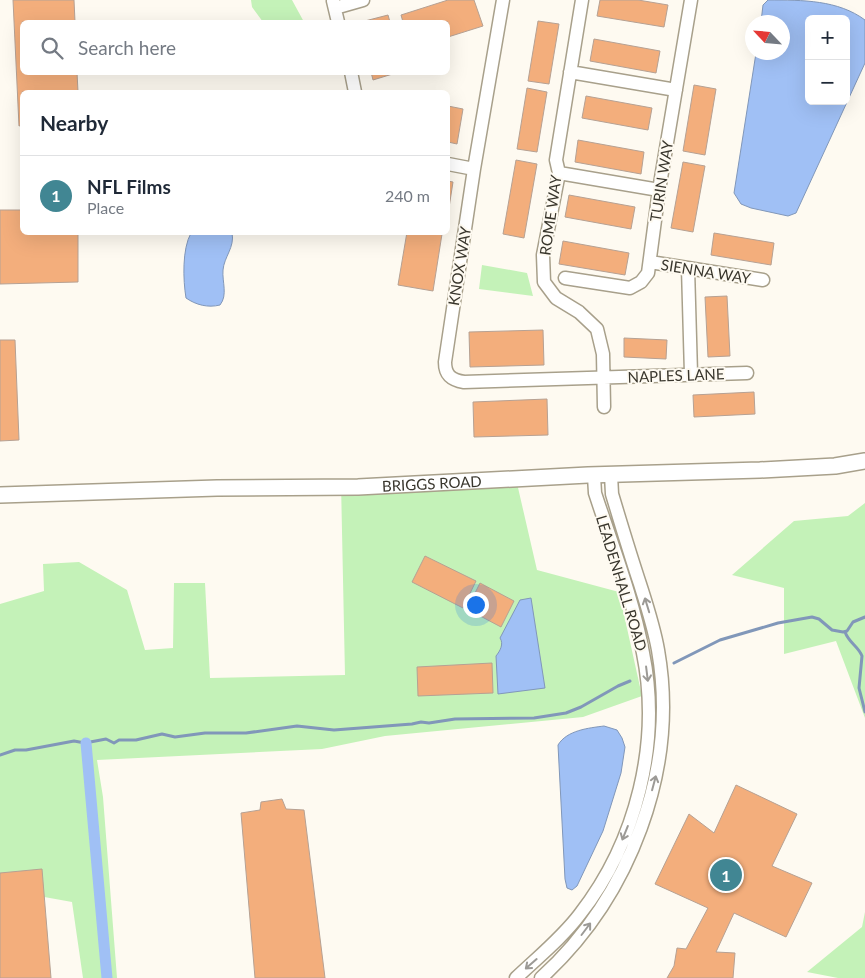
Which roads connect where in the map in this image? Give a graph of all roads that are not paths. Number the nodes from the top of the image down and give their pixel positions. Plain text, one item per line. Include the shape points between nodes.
1 (363, 0) edge
2 (503, 0) edge
3 (582, 0) edge
4 (691, 0) edge
5 (334, 4) edge
6 (338, 20) edge
7 (570, 72) junction
8 (352, 75) edge
9 (356, 90) edge
10 (676, 90) junction
11 (450, 164) edge
12 (474, 168) junction
13 (559, 172) junction
14 (659, 190) junction
15 (650, 262) junction
16 (688, 268) junction
17 (565, 278) dead end
18 (762, 280) dead end
19 (748, 372) dead end
20 (691, 374) junction
21 (605, 377) junction
22 (604, 407) dead end
23 (865, 462) edge
24 (594, 476) junction
25 (611, 476) junction
26 (0, 495) edge
27 (516, 978) edge
28 (541, 978) edge

1 - 5 street
2 - 12 street, KNOX WAY
3 - 7 street, ROME WAY
4 - 10 street, TURIN WAY
5 - 6 street
7 - 10 street
7 - 13 street, ROME WAY via 556,160
8 - 9 street
10 - 14 street, TURIN WAY
11 - 12 street
12 - 21 street, KNOX WAY via 445,362 448,376 464,382
13 - 14 street
13 - 21 street, ROME WAY via 543,255 544,282 556,298 597,328
14 - 15 street, TURIN WAY
15 - 16 street, SIENNA WAY
15 - 17 street, TURIN WAY via 648,273 630,288
16 - 18 street, SIENNA WAY
16 - 20 street
19 - 20 street, NAPLES LANE
20 - 21 street, NAPLES LANE
21 - 22 street, ROME WAY
23 - 25 street, BRIGGS ROAD
24 - 25 street, BRIGGS ROAD
24 - 26 street, BRIGGS ROAD via 358,487
24 -> 27 street, LEADENHALL ROAD via 595,493 643,653 649,698 645,762 626,830 602,882 568,928
28 -> 25 street, LEADENHALL ROAD via 586,929 621,871 646,813 659,760 663,705 658,651 612,494

